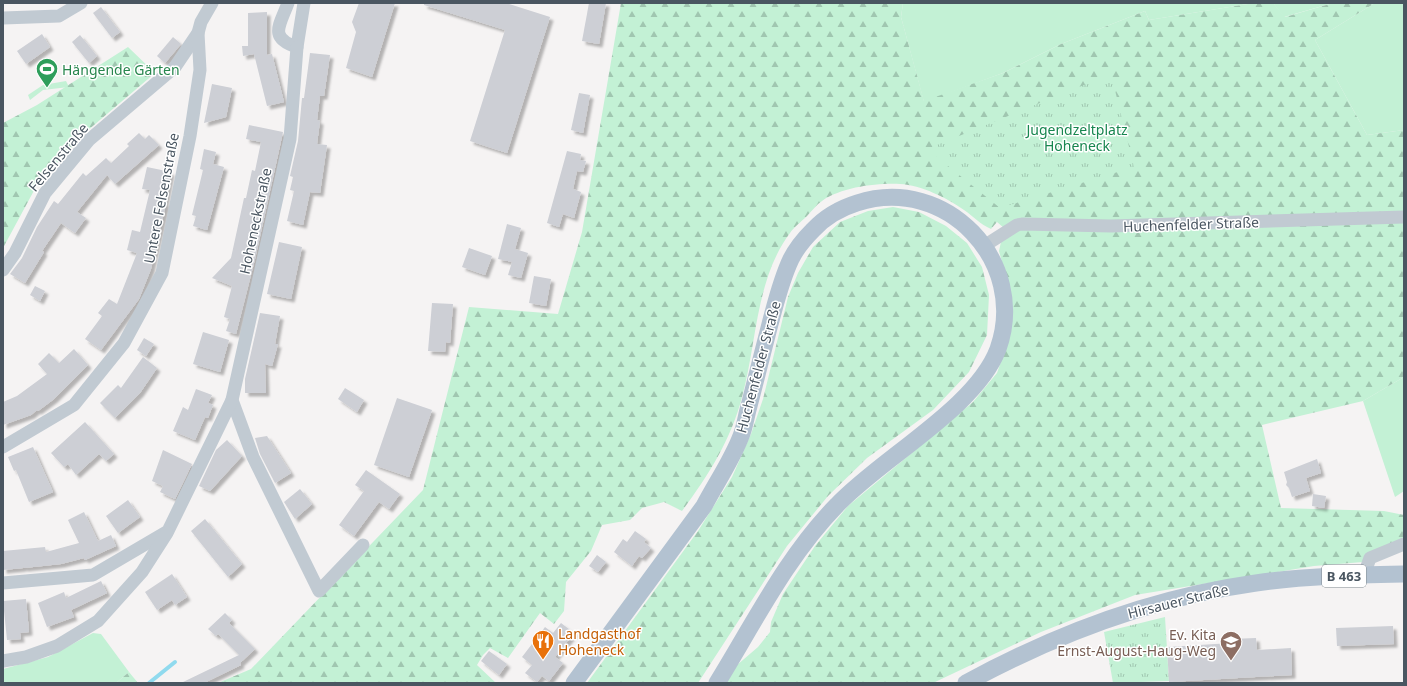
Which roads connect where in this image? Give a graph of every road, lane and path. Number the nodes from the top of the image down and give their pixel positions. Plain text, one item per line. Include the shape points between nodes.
1 (81, 3) edge
2 (212, 3) edge
3 (288, 3) edge
4 (304, 3) edge
5 (3, 18) edge
6 (198, 33) junction
7 (297, 47) junction
8 (1404, 217) edge
9 (984, 246) junction
10 (3, 270) edge
11 (232, 400) junction
12 (3, 446) edge
13 (168, 531) junction
14 (1404, 544) edge
15 (363, 545) dead end
16 (1364, 574) junction
17 (1404, 574) edge
18 (3, 583) edge
19 (3, 661) edge
20 (574, 683) edge
21 (717, 683) edge
22 (966, 683) edge

1 - 5 street via 59,16
2 - 6 street, Felsenstraße
3 - 7 street via 279,35 282,41
4 - 7 street, Hoheneckstraße
6 - 10 street, Felsenstraße via 175,67 89,140 45,193 15,253
6 - 12 street, Untere Felsenstraße via 198,84 162,273 124,344 74,405
7 - 11 street, Hoheneckstraße via 290,139
8 - 9 street, Huchenfelder Straße via 1111,226 1022,224
9 - 20 main road, Huchenfelder Straße via 974,233 950,214 933,205 906,198 865,200 844,207 814,229 792,257 780,286 741,436 724,470 704,506
9 - 21 main road, Huchenfelder Straße via 998,271 1005,304 998,350 983,376 942,418 867,476 837,504 809,536
11 - 13 street, Hoheneckstraße
11 - 15 street via 253,457 319,591
13 - 18 street via 93,575
13 - 19 street, Hoheneckstraße via 142,572 98,621 57,646 26,657
14 - 16 street via 1370,558
16 - 17 main road, Hirsauer Straße / B 463
16 - 22 main road, Hirsauer Straße / B 463 via 1256,583 1163,602 1067,635

